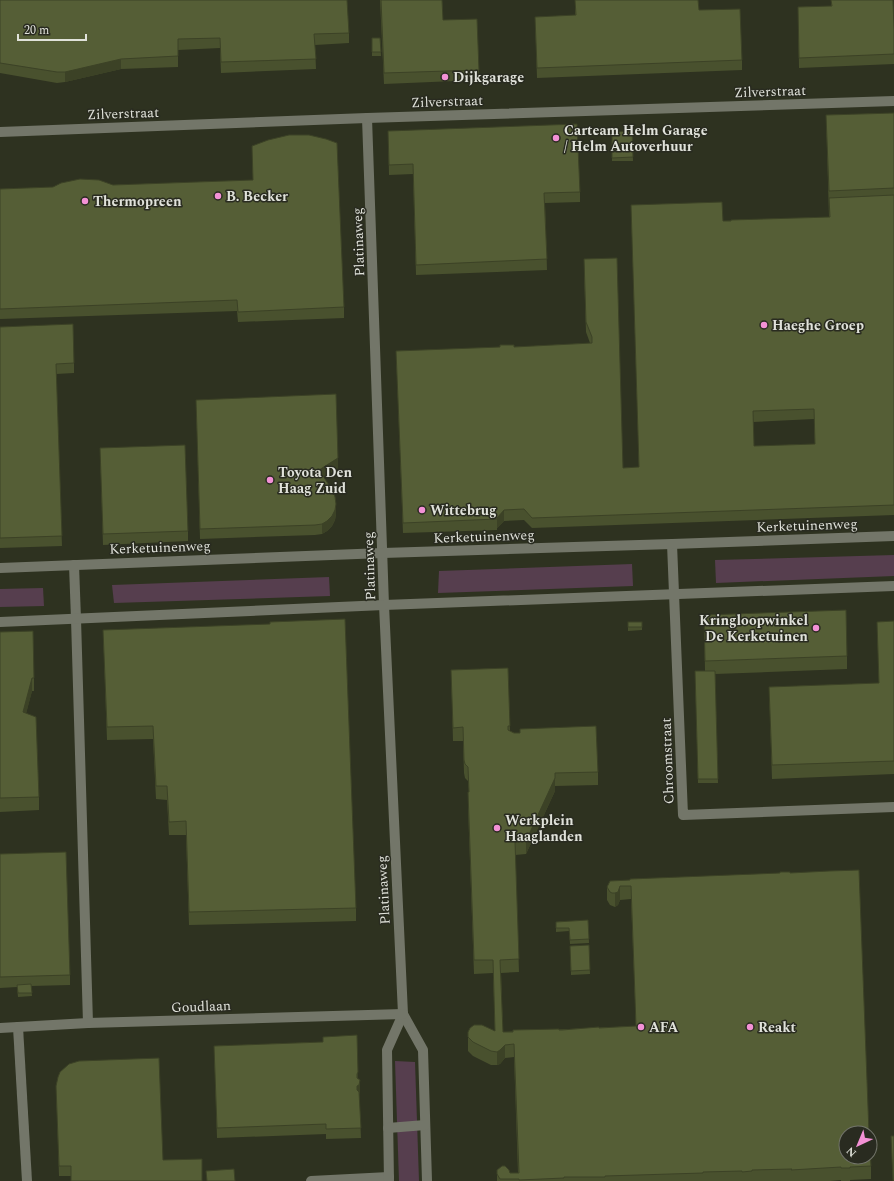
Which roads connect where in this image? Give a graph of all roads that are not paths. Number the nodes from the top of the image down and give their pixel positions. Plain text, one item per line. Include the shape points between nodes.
1 (894, 101) edge
2 (367, 118) junction
3 (0, 132) edge
4 (894, 536) edge
5 (672, 544) junction
6 (383, 553) junction
7 (74, 565) junction
8 (0, 568) edge
9 (894, 586) edge
10 (675, 594) junction
11 (384, 605) junction
12 (76, 619) junction
13 (0, 622) edge
14 (894, 807) edge
15 (403, 1014) junction
16 (88, 1023) junction
17 (18, 1027) junction
18 (0, 1028) edge
19 (425, 1125) junction
20 (388, 1128) junction
21 (389, 1179) edge
22 (27, 1181) edge
23 (311, 1181) edge
24 (427, 1181) edge

1 - 2 street, Zilverstraat
2 - 3 street, Zilverstraat
2 - 6 street, Platinaweg
4 - 5 street, Kerketuinenweg
5 - 6 street, Kerketuinenweg
5 - 10 street, Chroomstraat
6 - 7 street, Kerketuinenweg
6 - 11 street, Platinaweg
7 - 8 street, Kerketuinenweg
7 - 12 street
9 - 10 street
10 - 11 street
10 - 14 street, Chroomstraat via 684,815
11 - 12 street
11 - 15 street, Platinaweg
12 - 13 street
12 - 16 street
15 - 16 street, Goudlaan
15 - 19 street, Platinaweg via 423,1050
15 - 20 street, Platinaweg via 387,1050
16 - 17 street, Goudlaan
17 - 18 street, Goudlaan
17 - 22 street
19 - 20 street
19 - 24 street, Platinaweg
20 - 21 street, Platinaweg
21 - 23 street

